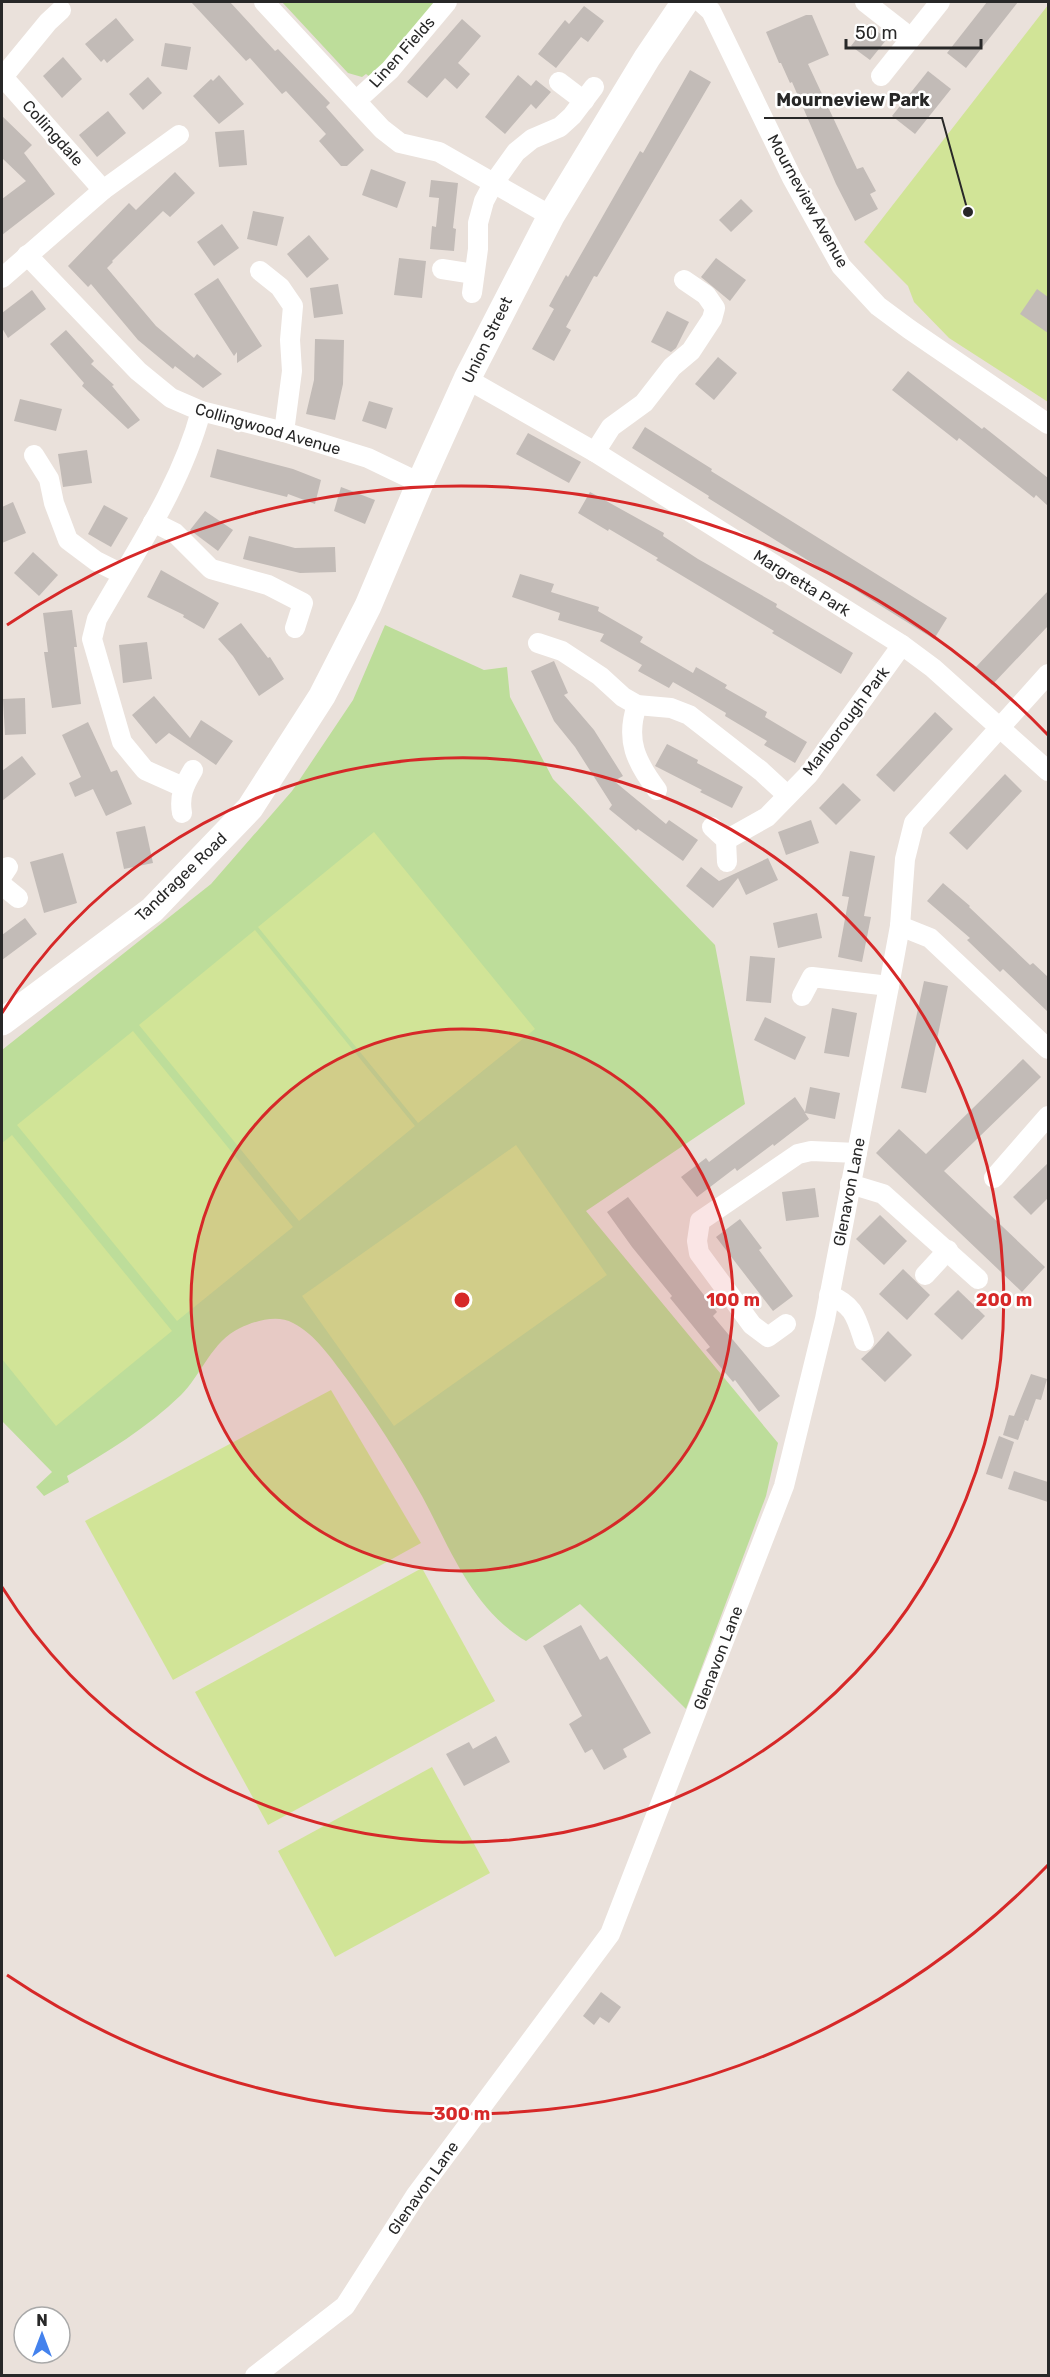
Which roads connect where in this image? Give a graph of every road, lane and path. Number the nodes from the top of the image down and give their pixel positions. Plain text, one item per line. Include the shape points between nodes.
1 (264, 2) edge
2 (447, 2) edge
3 (685, 2) edge
4 (701, 2) edge
5 (865, 2) edge
6 (940, 2) edge
7 (61, 10) dead end
8 (911, 38) junction
9 (2, 76) edge
10 (881, 76) dead end
11 (559, 81) dead end
12 (357, 100) junction
13 (179, 135) dead end
14 (493, 184) junction
15 (104, 190) junction
16 (551, 216) junction
17 (27, 255) junction
18 (442, 269) dead end
19 (260, 271) dead end
20 (2, 279) edge
21 (684, 280) dead end
22 (467, 379) junction
23 (201, 411) junction
24 (1048, 424) edge
25 (284, 432) junction
26 (595, 452) junction
27 (34, 455) dead end
28 (420, 483) junction
29 (153, 522) junction
30 (122, 574) junction
31 (295, 628) dead end
32 (538, 643) dead end
33 (902, 645) junction
34 (1048, 674) edge
35 (322, 696) joint
36 (637, 705) junction
37 (1001, 727) junction
38 (1048, 771) edge
39 (657, 790) dead end
40 (787, 795) junction
41 (182, 813) dead end
42 (727, 862) dead end
43 (4, 876) edge
44 (18, 898) dead end
45 (900, 926) junction
46 (889, 986) junction
47 (802, 996) dead end
48 (2, 1022) edge
49 (1048, 1049) edge
50 (1048, 1116) edge
51 (856, 1153) junction
52 (994, 1178) dead end
53 (850, 1184) junction
54 (948, 1250) junction
55 (925, 1275) dead end
56 (978, 1279) dead end
57 (829, 1295) junction
58 (786, 1324) dead end
59 (864, 1341) dead end
60 (255, 2376) edge

1 - 12 street, Linen Fields
2 - 12 street, Linen Fields via 390,70
3 - 16 street, Union Street
4 - 24 street, Mourneview Avenue via 711,12 792,178 841,266 878,306
5 - 8 street
6 - 8 street
7 - 9 street
8 - 10 street
9 - 15 street, Collingdale
11 - 14 street via 589,94 560,127 532,139 516,152
12 - 14 street, Linen Fields via 400,143 440,152
13 - 15 street
14 - 16 street, Linen Fields
14 - 18 street via 478,223 473,284
15 - 17 street
16 - 22 street, Union Street
17 - 20 street
17 - 23 street, Collingwood Avenue via 138,371 171,398
19 - 25 street via 280,287 293,306 292,371
21 - 26 street via 706,295 715,308 712,319 691,351 672,367 644,403 611,427
22 - 26 street, Margretta Park
22 - 28 street, Union Street
23 - 25 street, Collingwood Avenue
23 - 29 street via 195,433
25 - 28 street, Collingwood Avenue via 368,458
26 - 33 street, Margretta Park
27 - 30 street via 49,479 68,540
28 - 35 street, Union Street via 368,606
29 - 30 street
29 - 31 street via 174,533 211,569 268,585 303,603
30 - 41 street via 92,639 122,742 145,770 188,779 180,801
32 - 36 street via 562,651
33 - 37 street, Margretta Park
33 - 40 street, Marlborough Park via 809,774
34 - 37 street
35 - 48 street, Tandragee Road via 250,808 152,910
36 - 39 street via 631,723 636,758
36 - 40 street via 671,708 689,716
37 - 38 street, Margretta Park
37 - 45 street, Glenavon Lane via 918,818 905,859
40 - 42 street, Marlborough Park via 767,817 719,833
43 - 44 street
45 - 46 street, Glenavon Lane
45 - 49 street via 930,938
46 - 47 street via 812,977
46 - 51 street, Glenavon Lane
50 - 52 street
51 - 53 street, Glenavon Lane
51 - 58 street via 798,1154 700,1221 699,1253 752,1325 768,1337
53 - 54 street via 883,1194
53 - 57 street, Glenavon Lane
54 - 55 street
54 - 56 street
57 - 59 street via 846,1302
57 - 60 street, Glenavon Lane via 784,1486 610,1934 416,2195 345,2306

